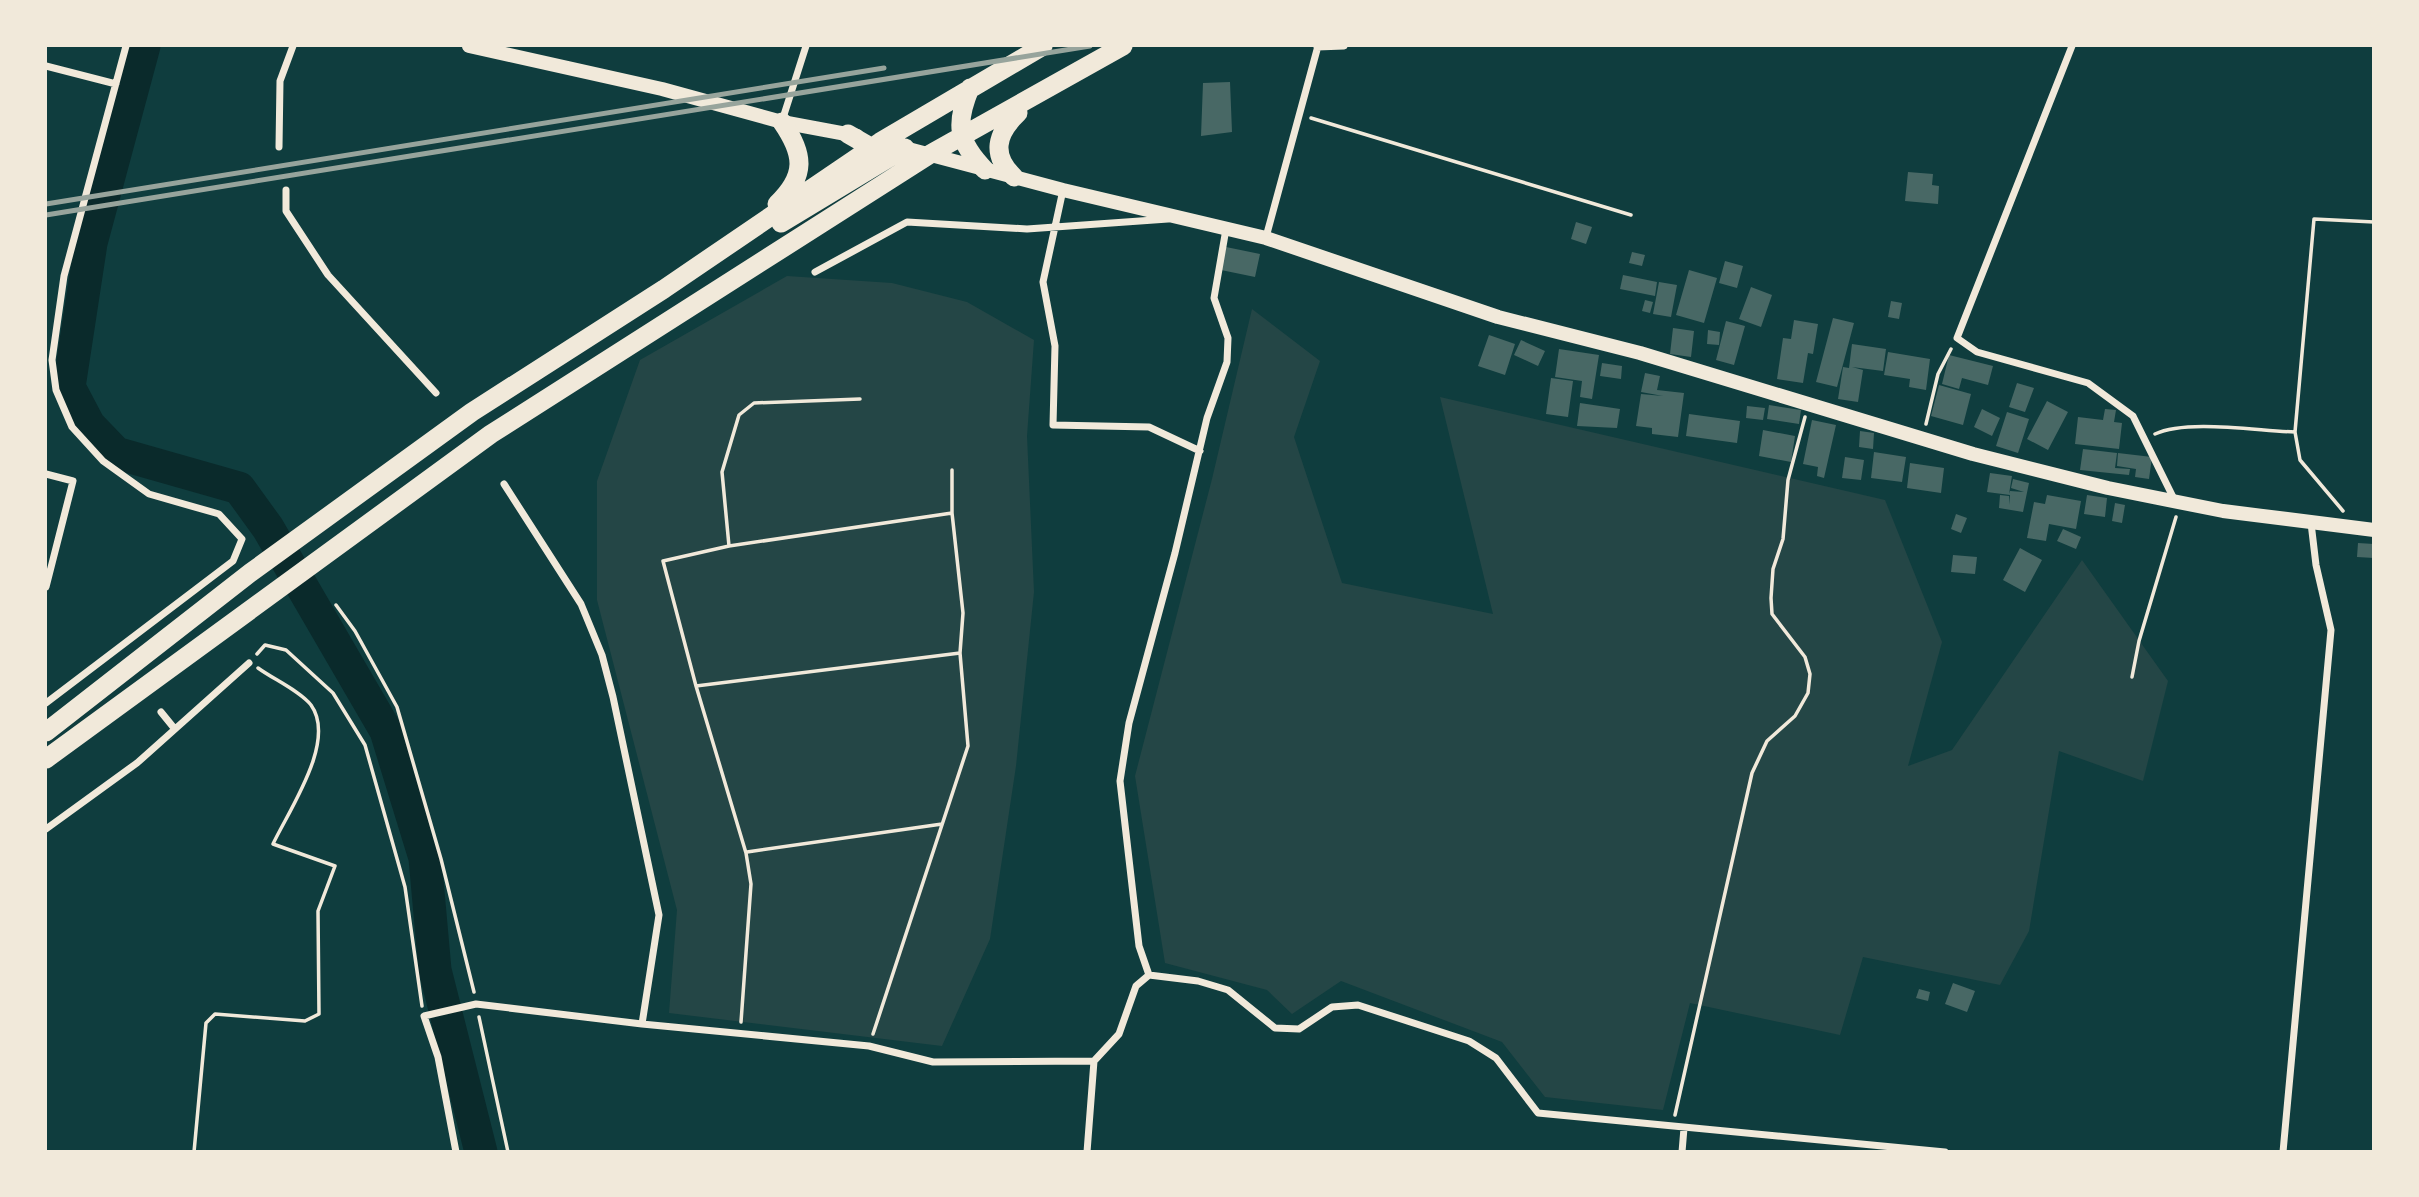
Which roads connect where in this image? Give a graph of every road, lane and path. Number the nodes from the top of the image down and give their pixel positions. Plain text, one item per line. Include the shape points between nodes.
1 (126, 46) edge
2 (293, 46) edge
3 (469, 46) edge
4 (806, 46) edge
5 (1043, 46) edge
6 (1124, 46) edge
7 (1318, 46) edge
8 (1344, 46) edge
9 (2072, 46) edge
10 (46, 66) edge
11 (116, 84) junction
12 (970, 88) junction
13 (1034, 98) junction
14 (1299, 114) junction
15 (782, 122) junction
16 (848, 135) joint
17 (962, 139) junction
18 (279, 147) dead end
19 (905, 148) joint
20 (880, 149) junction
21 (932, 153) junction
22 (985, 170) junction
23 (1014, 177) junction
24 (886, 183) junction
25 (286, 190) dead end
26 (1063, 190) junction
27 (1631, 215) dead end
28 (1175, 217) junction
29 (2374, 222) edge
30 (1055, 227) junction
31 (1226, 228) junction
32 (1266, 238) junction
33 (730, 242) junction
34 (815, 272) dead end
35 (664, 289) junction
36 (1957, 338) junction
37 (436, 393) dead end
38 (860, 399) dead end
39 (1808, 405) junction
40 (2295, 432) junction
41 (2144, 439) junction
42 (1922, 440) junction
43 (1200, 451) junction
44 (952, 470) dead end
45 (46, 474) edge
46 (504, 484) dead end
47 (2175, 501) junction
48 (953, 513) junction
49 (2311, 521) junction
50 (2351, 527) junction
51 (2374, 530) edge
52 (729, 546) junction
53 (46, 587) edge
54 (336, 605) dead end
55 (960, 653) junction
56 (250, 663) junction
57 (2132, 677) dead end
58 (696, 686) junction
59 (46, 704) edge
60 (161, 712) dead end
61 (174, 728) junction
62 (46, 732) edge
63 (46, 759) edge
64 (942, 824) junction
65 (46, 829) edge
66 (746, 853) junction
67 (1149, 975) junction
68 (477, 1004) junction
69 (424, 1016) junction
70 (642, 1024) junction
71 (740, 1034) junction
72 (869, 1046) junction
73 (1094, 1061) junction
74 (1672, 1127) junction
75 (1684, 1128) junction
76 (194, 1152) edge
77 (456, 1152) edge
78 (508, 1152) edge
79 (1087, 1152) edge
80 (1682, 1152) edge
81 (1945, 1152) edge
82 (2283, 1152) edge

1 - 11 street
2 - 18 street via 280,81
3 - 15 main road via 662,89
4 - 15 street
5 - 12 highway
6 - 13 highway
7 - 8 street
7 - 14 street
9 - 36 street
10 - 11 street
11 - 59 street via 64,276 52,360 56,390 72,427 103,461 149,494 219,514 242,539 233,561
12 - 17 highway via 961,116
12 - 20 highway
13 - 17 highway
13 - 23 highway via 1004,126 999,139 999,158
14 - 27 path
14 - 32 street
15 - 16 main road
15 - 33 highway via 799,149 795,181 778,203
16 - 20 highway
17 - 21 highway
17 - 22 highway
19 - 20 highway
19 - 21 main road
20 - 24 highway
20 - 33 highway
20 - 35 highway via 708,268
21 - 22 main road
21 - 24 highway
22 - 23 main road
23 - 26 main road
24 - 63 highway via 491,434
25 - 37 street via 286,211 328,275
26 - 28 main road
26 - 30 street
28 - 30 street via 1158,222
28 - 31 main road
29 - 40 path via 2314,219
30 - 34 street via 907,222
30 - 43 street via 1043,282 1055,346 1053,425 1149,427
31 - 32 main road
31 - 43 street via 1214,298 1228,338 1227,362
32 - 39 main road via 1497,317 1640,353
33 - 35 highway
35 - 62 highway via 472,412 250,573
36 - 41 street via 1977,352 2088,383 2133,416
36 - 42 path via 1938,374
38 - 52 path via 754,403 739,415 722,472
39 - 42 main road
39 - 74 path via 1788,480 1771,598 1772,614 1805,657 1810,674 1808,693 1795,716 1767,741 1752,772
40 - 41 path via 2201,428 2163,430
40 - 50 path via 2300,460
41 - 47 street
42 - 47 main road
43 - 67 street via 1129,723 1120,781 1139,946
44 - 48 path
45 - 53 street via 74,481
46 - 70 street via 581,604 613,697 659,915
47 - 49 main road
47 - 57 path via 2176,517
48 - 52 path
48 - 55 path via 962,613
49 - 50 main road
49 - 82 street via 2331,630
50 - 51 main road
52 - 58 path via 663,561
54 - 68 path via 397,707
55 - 58 path
55 - 64 path via 968,746
56 - 61 street
56 - 69 path via 265,645 286,650 333,693 365,745 405,887
56 - 76 path via 310,704 320,724 317,753 273,844 335,866 318,911 318,1014 305,1021 215,1014 206,1023
58 - 66 path
60 - 61 street
61 - 65 street via 137,763
64 - 66 path
64 - 72 path
66 - 71 path via 751,884
67 - 73 street via 1136,986 1119,1034
67 - 74 street via 1228,990 1275,1028 1299,1029 1332,1007 1358,1005 1469,1041 1496,1058 1538,1113
68 - 69 street
68 - 70 street
68 - 78 path
69 - 77 street via 438,1057
70 - 71 street
71 - 72 street
72 - 73 street via 933,1062
73 - 79 street
74 - 75 street
75 - 80 street
75 - 81 street

